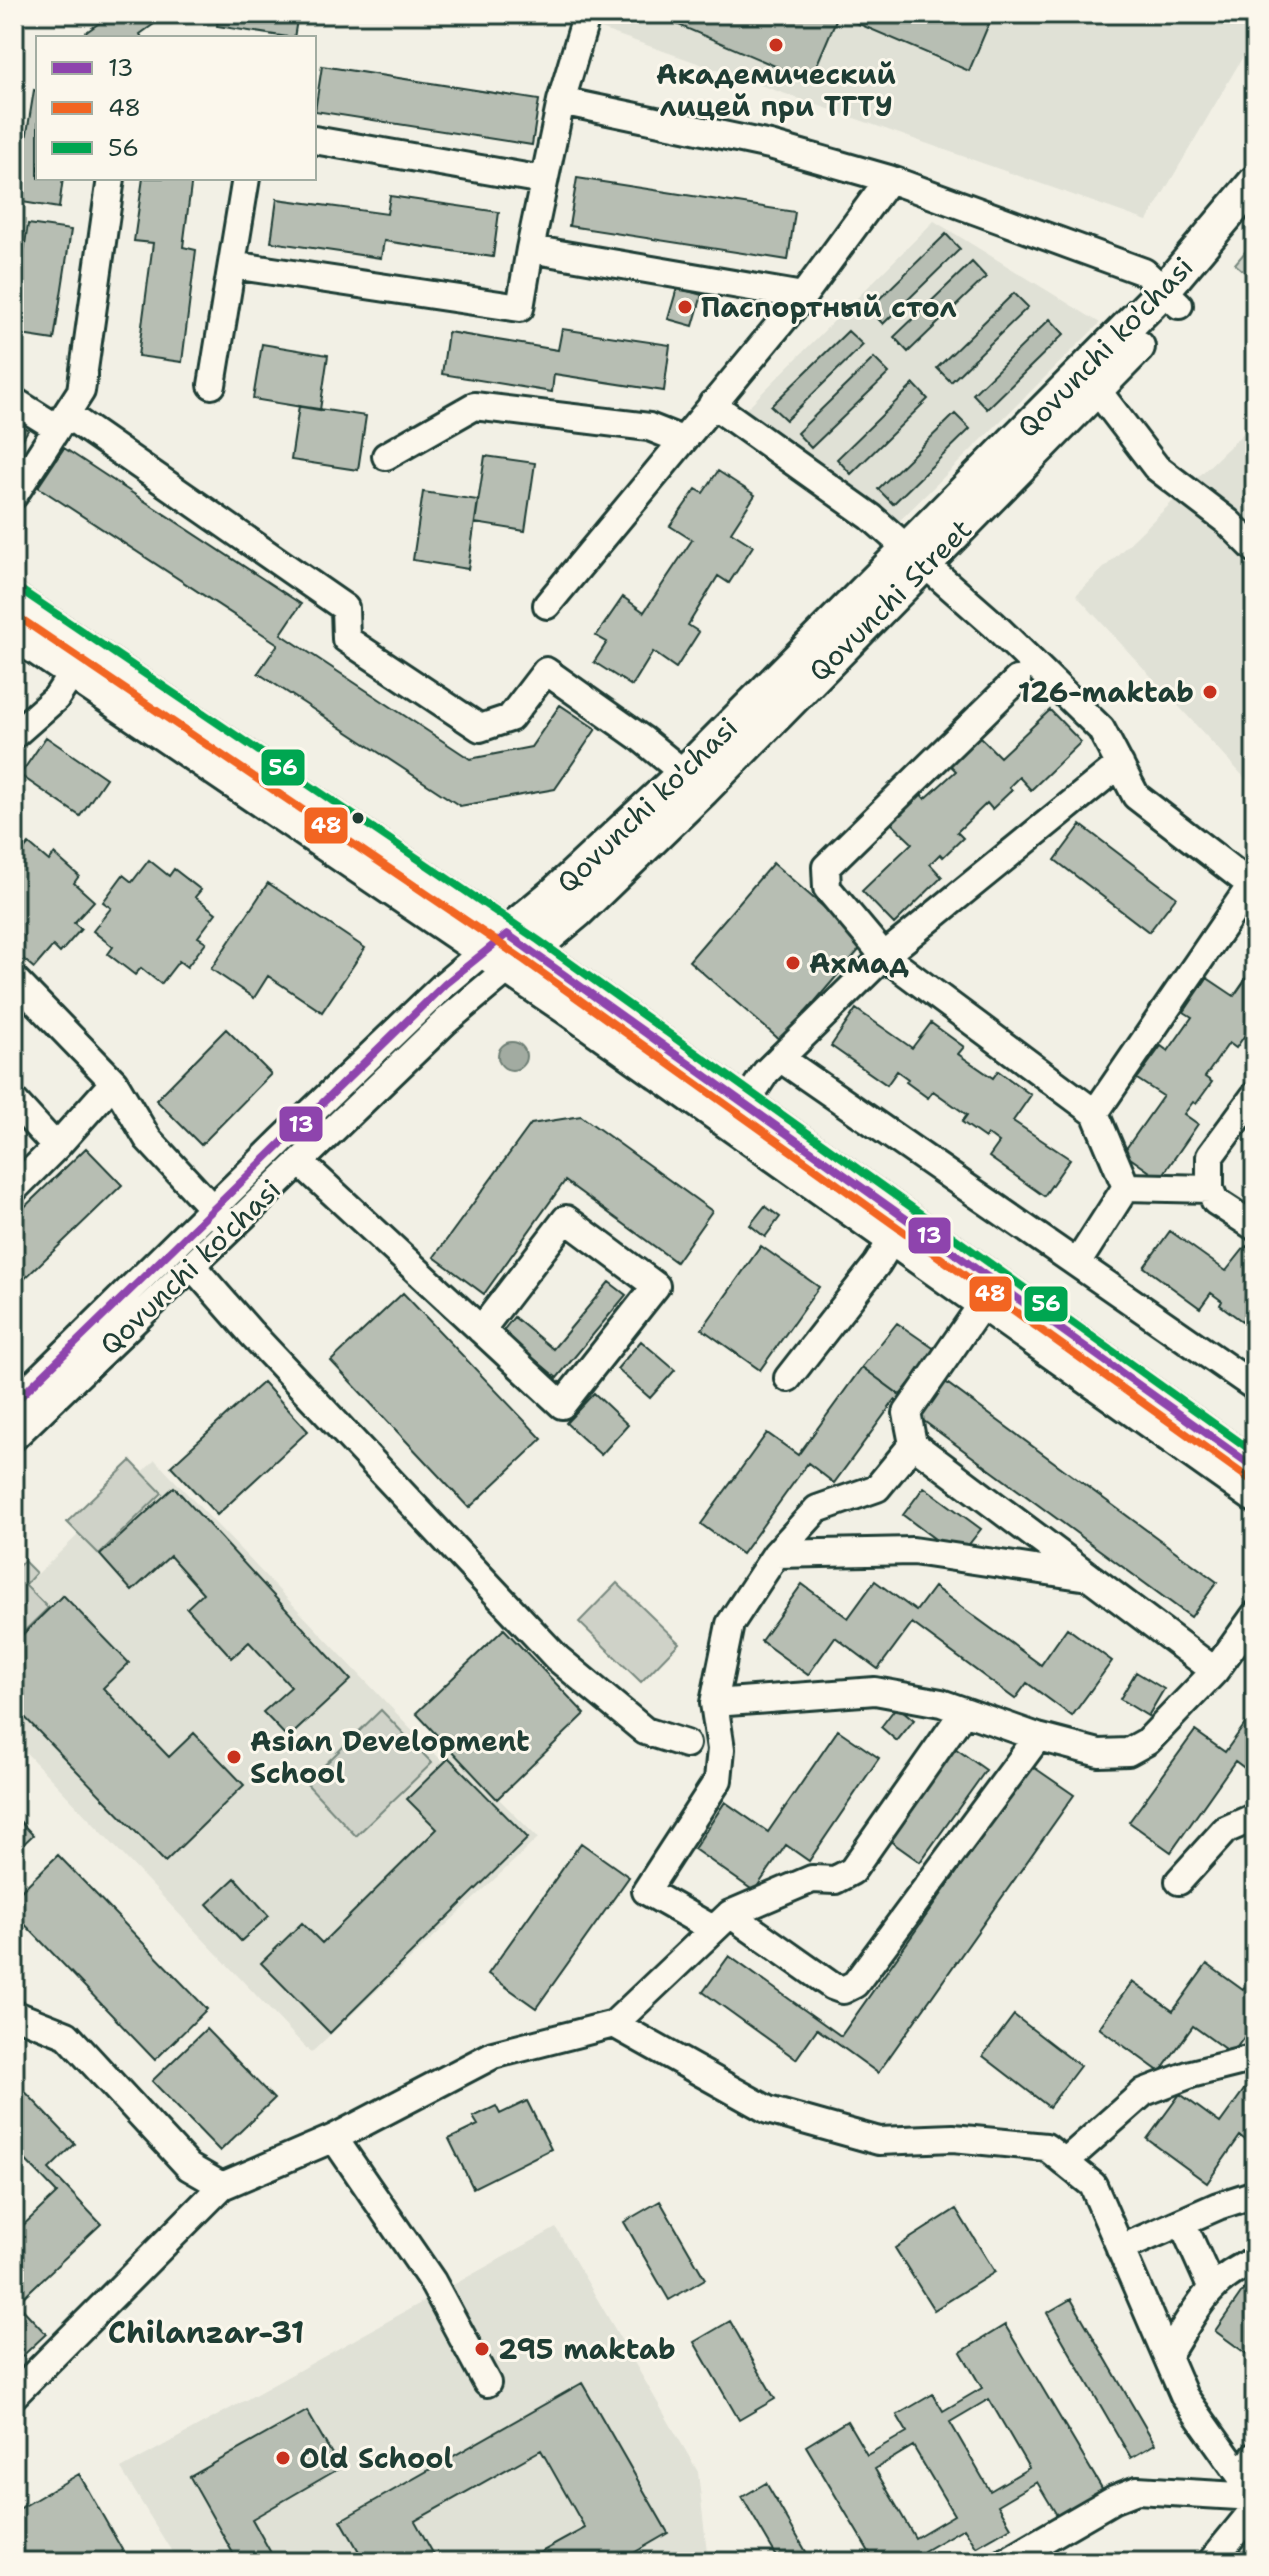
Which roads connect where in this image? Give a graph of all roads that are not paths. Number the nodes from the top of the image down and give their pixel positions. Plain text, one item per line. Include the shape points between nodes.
1 (587, 14) edge
2 (561, 101) junction
3 (316, 140) edge
4 (889, 179) junction
5 (111, 180) edge
6 (246, 180) edge
7 (543, 180) junction
8 (1255, 182) edge
9 (1255, 216) edge
10 (530, 249) junction
11 (232, 265) junction
12 (803, 296) junction
13 (1171, 297) junction
14 (212, 385) dead end
15 (1097, 390) junction
16 (14, 401) edge
17 (712, 404) junction
18 (61, 421) junction
19 (682, 440) junction
20 (386, 456) dead end
21 (14, 495) edge
22 (1255, 549) edge
23 (916, 557) junction
24 (14, 600) edge
25 (547, 605) dead end
26 (14, 633) edge
27 (73, 672) junction
28 (1017, 680) dead end
29 (14, 735) edge
30 (1120, 764) junction
31 (694, 781) junction
32 (1253, 887) edge
33 (508, 951) junction
34 (884, 956) junction
35 (14, 979) edge
36 (780, 1058) junction
37 (114, 1082) junction
38 (1255, 1095) edge
39 (14, 1101) edge
40 (1095, 1113) junction
41 (738, 1114) junction
42 (56, 1147) junction
43 (300, 1162) junction
44 (1126, 1187) junction
45 (14, 1189) edge
46 (1210, 1189) junction
47 (212, 1209) junction
48 (1255, 1227) edge
49 (231, 1228) junction
50 (893, 1238) junction
51 (1078, 1262) junction
52 (192, 1266) junction
53 (983, 1303) junction
54 (481, 1330) junction
55 (788, 1378) dead end
56 (1255, 1387) edge
57 (14, 1403) edge
58 (14, 1437) edge
59 (913, 1444) junction
60 (1255, 1468) edge
61 (1255, 1496) edge
62 (776, 1554) junction
63 (1088, 1577) junction
64 (1255, 1615) edge
65 (1215, 1671) junction
66 (714, 1703) junction
67 (964, 1711) junction
68 (1038, 1737) junction
69 (686, 1744) dead end
70 (1255, 1817) edge
71 (1179, 1881) dead end
72 (721, 1922) junction
73 (14, 2014) edge
74 (614, 2024) junction
75 (1255, 2058) edge
76 (334, 2138) junction
77 (1065, 2162) junction
78 (222, 2186) junction
79 (1255, 2194) edge
80 (1182, 2222) junction
81 (1120, 2249) junction
82 (1255, 2261) edge
83 (1211, 2287) junction
84 (1167, 2356) junction
85 (487, 2383) dead end
86 (14, 2395) edge
87 (1251, 2479) edge
88 (1255, 2508) edge
89 (1005, 2562) edge
90 (1211, 2562) edge

1 - 2 street
2 - 4 street via 770,145
2 - 7 street
3 - 7 street
4 - 12 street
4 - 13 street via 1144,272
5 - 18 street via 81,391
6 - 11 street
7 - 10 street
8 - 13 main road, Qovunchi ko'chasi
9 - 13 main road, Qovunchi Street
10 - 11 street via 520,308
10 - 12 street
11 - 14 street
12 - 17 street
13 - 15 main road, Qovunchi Street
13 - 23 main road, Qovunchi ko'chasi
15 - 22 street via 1156,467
15 - 23 main road, Qovunchi Street
16 - 18 street
17 - 19 street
17 - 23 street via 871,517
18 - 21 street
18 - 31 street via 345,608 346,639 480,728 510,718 546,671
19 - 20 street via 649,427 474,406
19 - 25 street
23 - 30 street via 1101,729
23 - 31 main road, Qovunchi ko'chasi
24 - 33 main road
26 - 27 main road
27 - 29 street via 56,698
27 - 33 main road
28 - 34 street via 826,867 827,888
30 - 32 street via 1136,796
30 - 34 street
31 - 33 main road, Qovunchi ko'chasi via 556,892
32 - 40 street
33 - 41 main road
33 - 43 street, Qovunchi ko'chasi via 446,1021
33 - 47 street, Qovunchi ko'chasi via 445,984
34 - 36 street
34 - 40 street
35 - 37 street
36 - 41 street
36 - 51 street
37 - 42 street
37 - 47 street via 148,1139
38 - 46 street via 1210,1156
39 - 42 street
40 - 44 street
41 - 50 main road
41 - 60 main road
42 - 45 street
43 - 49 street, Qovunchi ko'chasi
43 - 54 street
44 - 46 street
44 - 51 street
46 - 48 street via 1215,1201
47 - 49 street
47 - 57 street, Qovunchi ko'chasi
49 - 52 street, Qovunchi ko'chasi
50 - 53 main road
50 - 55 street
51 - 56 street
52 - 58 street, Qovunchi ko'chasi
52 - 69 street via 557,1658 645,1731
53 - 59 street via 907,1413
53 - 61 main road
54 - 54 street via 562,1405 656,1286 566,1219
59 - 62 street via 877,1488 817,1509
59 - 63 street
62 - 63 street via 913,1551
62 - 66 street via 730,1624
63 - 65 street
64 - 65 street
65 - 68 street via 1148,1741 1128,1752 1099,1753
66 - 67 street via 875,1691
66 - 72 street via 721,1749 718,1780 646,1891
67 - 68 street
67 - 72 street via 852,1871 835,1880 812,1879
68 - 72 street via 855,1984 843,1990 832,1986
70 - 71 street via 1225,1830
72 - 74 street
73 - 78 street via 67,2035 189,2167
74 - 76 street via 493,2055
74 - 77 street via 768,2110 879,2141 953,2138 1046,2147
75 - 77 street via 1144,2092
76 - 78 street
76 - 85 street via 432,2281
77 - 81 street via 1093,2185
78 - 86 street
79 - 80 street
80 - 81 street
80 - 83 street
81 - 84 street
82 - 83 street
83 - 84 street
84 - 87 street via 1184,2396
87 - 89 street via 1137,2490
88 - 90 street

